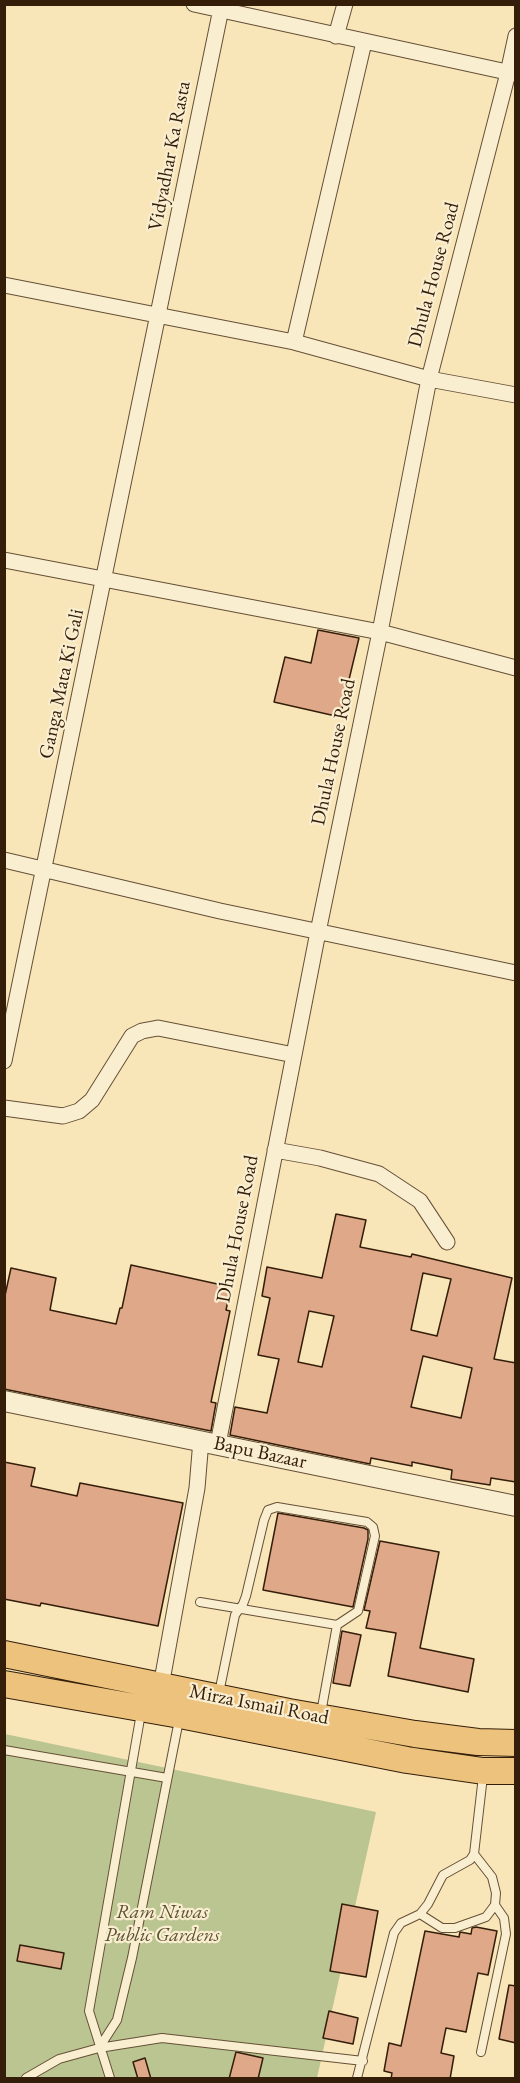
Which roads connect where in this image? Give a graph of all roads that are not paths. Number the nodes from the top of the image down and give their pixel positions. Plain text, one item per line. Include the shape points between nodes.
1 (194, 4) edge
2 (345, 4) edge
3 (221, 8) edge
4 (336, 36) junction
5 (516, 36) edge
6 (364, 42) junction
7 (512, 74) edge
8 (4, 285) edge
9 (159, 316) junction
10 (294, 342) junction
11 (429, 379) junction
12 (516, 395) edge
13 (4, 560) edge
14 (105, 579) junction
15 (380, 632) junction
16 (516, 669) edge
17 (4, 860) edge
18 (46, 868) junction
19 (318, 932) junction
20 (516, 973) edge
21 (294, 1055) junction
22 (4, 1061) edge
23 (4, 1108) edge
24 (275, 1150) junction
25 (447, 1242) dead end
26 (4, 1401) edge
27 (209, 1442) junction
28 (516, 1506) edge
29 (200, 1602) dead end
30 (238, 1608) junction
31 (337, 1624) junction
32 (4, 1654) edge
33 (4, 1684) edge
34 (161, 1686) junction
35 (218, 1698) junction
36 (142, 1709) junction
37 (180, 1715) junction
38 (321, 1718) junction
39 (516, 1743) edge
40 (4, 1750) edge
41 (483, 1771) junction
42 (516, 1771) edge
43 (130, 1773) junction
44 (167, 1778) junction
45 (474, 1854) junction
46 (495, 1905) junction
47 (420, 1914) junction
48 (99, 2048) junction
49 (481, 2052) dead end
50 (363, 2061) junction
51 (26, 2079) edge
52 (110, 2079) edge
53 (357, 2079) edge

1 - 3 street
2 - 4 street
3 - 4 street
3 - 9 street, Vidyadhar Ka Rasta
4 - 6 street
5 - 7 street, Dhula House Road
6 - 7 street
6 - 10 street
7 - 11 street, Dhula House Road
8 - 9 street
9 - 10 street
9 - 14 street, Ganga Mata Ki Gali
10 - 11 street
11 - 12 street
11 - 15 street, Dhula House Road
13 - 14 street
14 - 15 street
14 - 18 street, Ganga Mata Ki Gali
15 - 16 street
15 - 19 street, Dhula House Road
17 - 18 street
18 - 19 street
18 - 22 street, Ganga Mata Ki Gali
19 - 20 street
19 - 21 street, Dhula House Road
21 - 23 street via 158,1028 142,1030 132,1036 92,1100 79,1111 63,1116
21 - 24 street, Dhula House Road
24 - 25 street via 379,1174 420,1201
24 - 27 street, Dhula House Road
26 - 27 street, Bapu Bazaar
27 - 28 street, Bapu Bazaar
27 - 34 street, Dhula House Road
29 - 30 lane
30 - 31 lane
30 - 31 lane via 246,1596 268,1510 277,1507 367,1522 375,1536 358,1611
30 - 35 lane
31 - 38 lane
32 - 34 highway, Mirza Ismail Road
33 - 36 highway, Mirza Ismail Road
34 - 35 highway, Mirza Ismail Road
35 - 38 highway, Mirza Ismail Road
36 - 37 highway, Mirza Ismail Road
36 - 43 lane
37 - 41 highway, Mirza Ismail Road
37 - 44 lane
38 - 39 highway, Mirza Ismail Road via 415,1734
40 - 43 lane
41 - 42 highway, Mirza Ismail Road
41 - 45 lane
43 - 44 lane
43 - 48 lane via 89,2011
44 - 48 lane via 117,2020
45 - 46 lane via 492,1877
45 - 47 lane via 443,1875
46 - 47 lane via 486,1917 454,1928 442,1928
46 - 49 lane via 504,1918 506,1934
47 - 50 lane via 401,1923 394,1933
48 - 50 lane via 162,2038
48 - 51 lane via 59,2059
48 - 52 lane
50 - 53 lane

